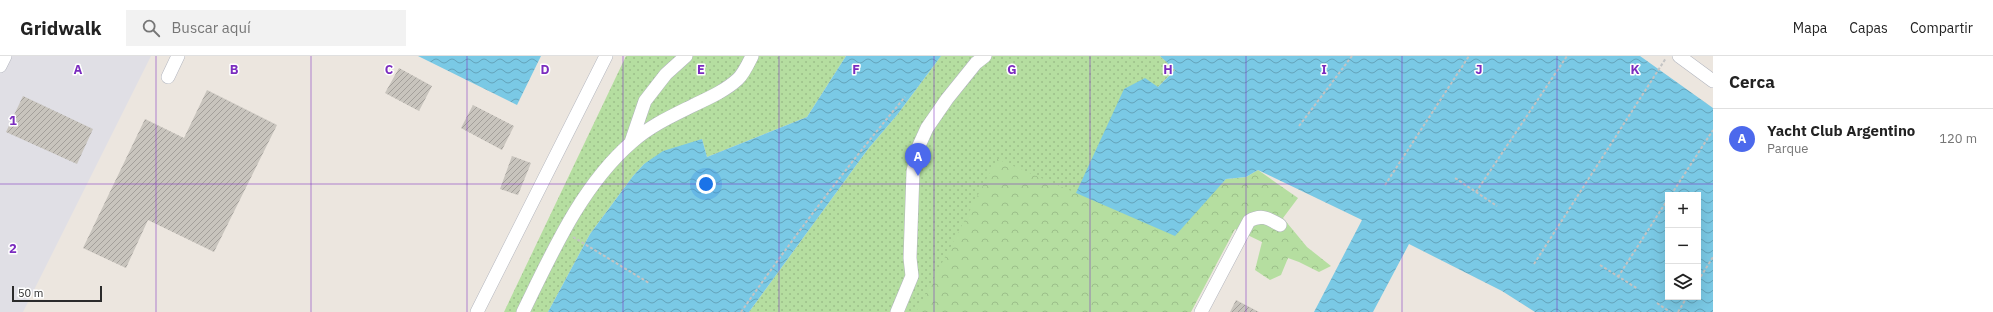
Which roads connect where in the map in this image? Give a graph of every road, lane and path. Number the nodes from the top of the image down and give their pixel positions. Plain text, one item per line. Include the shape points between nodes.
1 (5, 56) edge
2 (178, 56) edge
3 (606, 56) edge
4 (686, 56) edge
5 (752, 56) edge
6 (985, 56) edge
7 (1352, 56) edge
8 (1469, 56) edge
9 (1567, 56) edge
10 (1679, 56) edge
11 (1666, 58) dead end
12 (0, 66) edge
13 (168, 77) dead end
14 (1713, 82) edge
15 (906, 97) dead end
16 (1300, 126) dead end
17 (1713, 130) edge
18 (631, 142) junction
19 (1455, 178) dead end
20 (1385, 185) dead end
21 (1476, 192) junction
22 (1673, 192) edge
23 (1665, 204) edge
24 (1497, 206) dead end
25 (1280, 224) dead end
26 (585, 244) dead end
27 (1713, 257) edge
28 (1534, 264) dead end
29 (1600, 265) dead end
30 (1618, 276) junction
31 (1701, 276) edge
32 (649, 283) dead end
33 (1638, 289) dead end
34 (1685, 300) edge
35 (1657, 303) dead end
36 (477, 312) edge
37 (523, 312) edge
38 (741, 312) edge
39 (897, 312) edge
40 (1201, 312) edge
41 (1670, 312) edge
42 (1678, 312) edge

1 - 12 street
2 - 13 street
3 - 36 street
4 - 18 street via 666,74 645,101
5 - 18 street via 740,78 731,85 661,121
6 - 39 street via 976,63 947,99 917,150 912,172 912,276
7 - 16 path
8 - 20 path
9 - 21 path
10 - 14 street
11 - 28 path
15 - 38 path via 864,146 786,247
17 - 22 path
18 - 37 street via 593,184 544,269
19 - 21 path
21 - 24 path
23 - 30 path
25 - 40 street via 1263,216 1249,222
26 - 32 path
27 - 31 path
29 - 30 path
30 - 33 path
34 - 42 path
35 - 41 path

